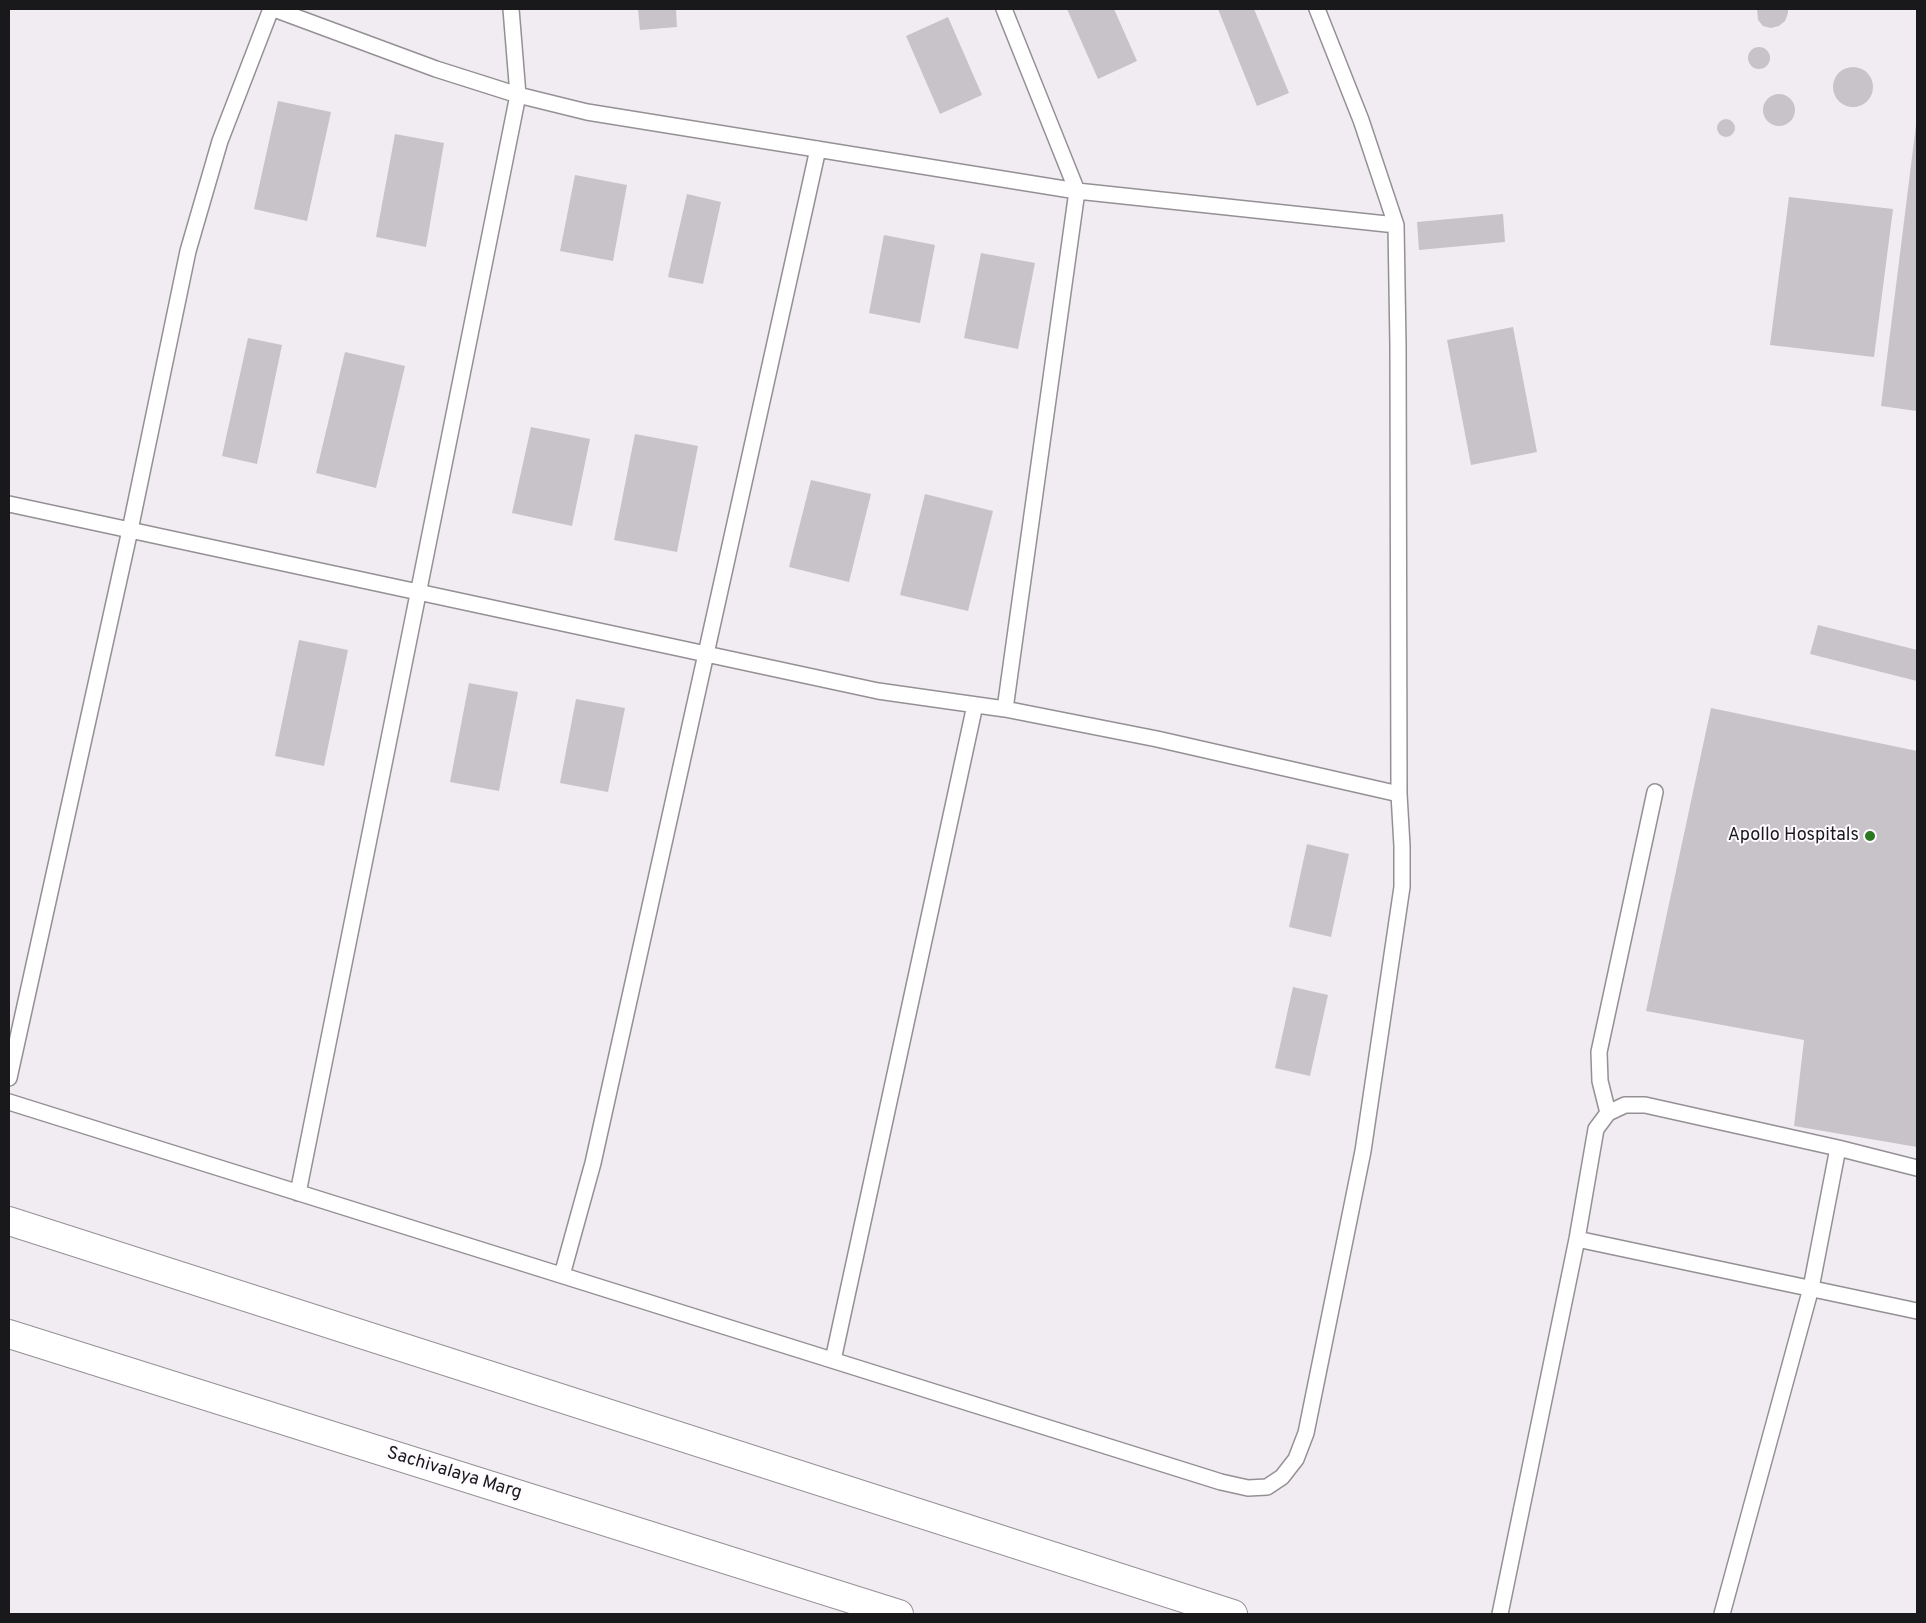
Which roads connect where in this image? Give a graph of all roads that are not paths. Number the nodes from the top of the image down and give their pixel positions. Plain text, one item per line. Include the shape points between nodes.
1 (273, 9) edge
2 (511, 9) edge
3 (1004, 9) edge
4 (1316, 9) edge
5 (518, 96) junction
6 (818, 149) junction
7 (1078, 191) junction
8 (1396, 225) junction
9 (9, 504) edge
10 (130, 530) junction
11 (419, 593) junction
12 (706, 654) junction
13 (975, 704) junction
14 (1005, 709) junction
15 (1655, 792) dead end
16 (1399, 794) junction
17 (9, 1078) edge
18 (9, 1102) edge
19 (1608, 1113) junction
20 (1838, 1148) junction
21 (1917, 1168) edge
22 (298, 1193) junction
23 (9, 1221) edge
24 (1577, 1239) junction
25 (562, 1275) junction
26 (1811, 1288) junction
27 (1917, 1311) edge
28 (9, 1334) edge
29 (833, 1360) junction
30 (899, 1614) edge
31 (1233, 1614) edge
32 (1500, 1614) edge
33 (1722, 1614) edge

1 - 5 lane
1 - 10 lane via 220,141 188,251
2 - 5 lane
3 - 7 lane
4 - 8 lane via 1361,120
5 - 6 lane via 587,112
5 - 11 lane
6 - 7 lane
6 - 12 lane
7 - 8 lane
7 - 14 lane
8 - 16 lane
9 - 10 lane
10 - 11 lane
10 - 17 lane
11 - 12 lane
11 - 22 lane
12 - 13 lane via 878,691
12 - 25 lane via 593,1163
13 - 14 lane
13 - 29 lane
14 - 16 lane via 1157,739
15 - 19 lane via 1599,1052 1600,1081
16 - 29 lane via 1402,887 1363,1151 1306,1433 1296,1459 1282,1477 1267,1487 1248,1488 1222,1482
18 - 22 lane
19 - 20 lane via 1625,1105 1645,1105
19 - 24 lane via 1596,1129
20 - 21 lane
20 - 26 lane
22 - 25 lane
23 - 31 main road
24 - 26 lane
24 - 32 lane
25 - 29 lane
26 - 27 lane
26 - 33 lane
28 - 30 main road, Sachivalaya Marg

